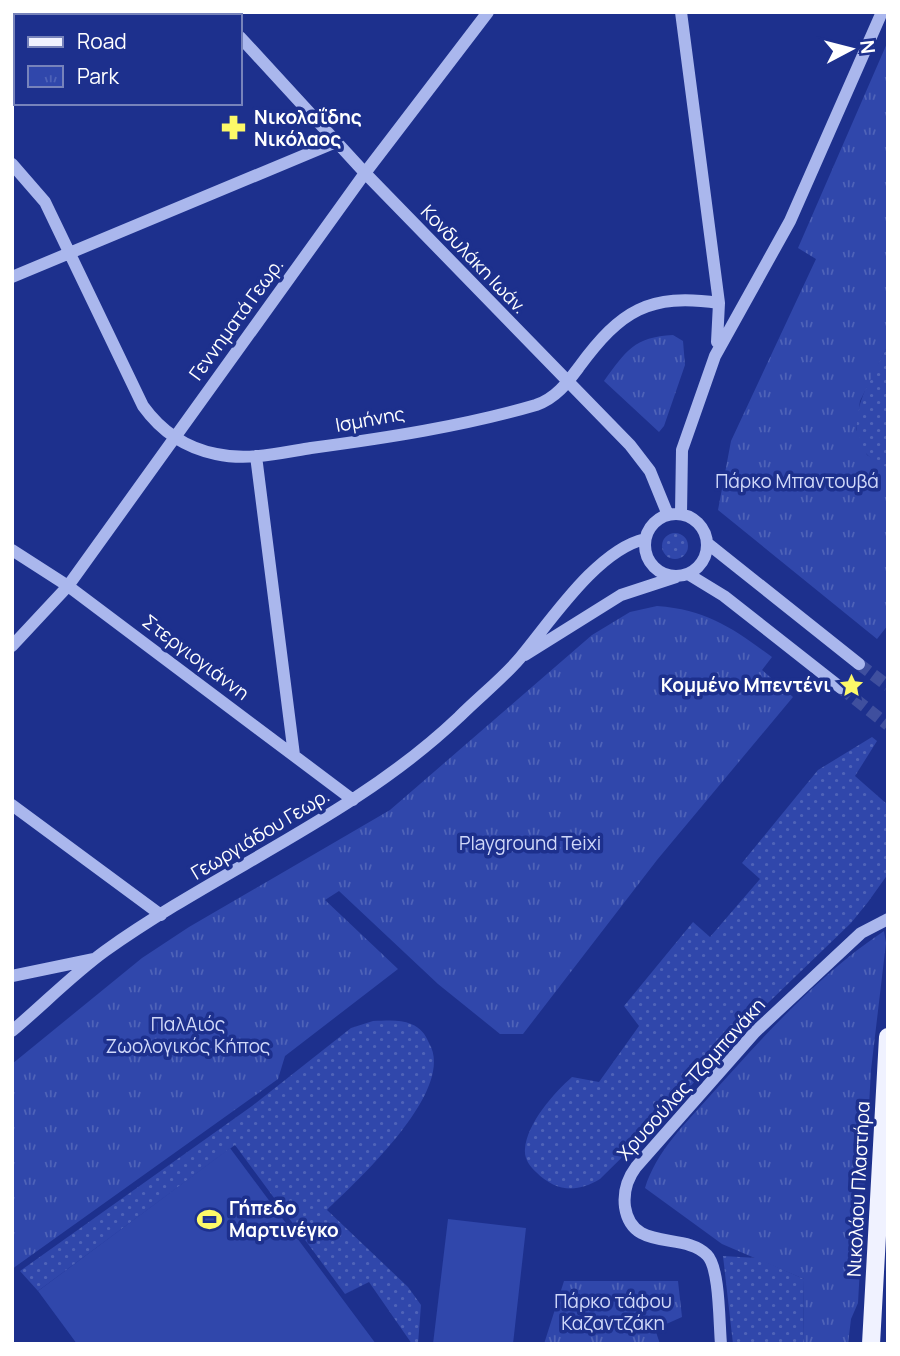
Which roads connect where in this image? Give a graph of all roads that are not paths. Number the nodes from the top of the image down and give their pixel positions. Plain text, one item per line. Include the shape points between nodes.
1 (488, 12) edge
2 (681, 12) edge
3 (882, 12) edge
4 (242, 39) edge
5 (336, 142) junction
6 (12, 164) edge
7 (365, 173) junction
8 (71, 253) junction
9 (12, 277) edge
10 (719, 303) junction
11 (715, 356) junction
12 (567, 383) junction
13 (174, 437) junction
14 (256, 456) junction
15 (675, 514) junction
16 (645, 539) junction
17 (707, 544) junction
18 (12, 550) edge
19 (685, 575) junction
20 (68, 586) junction
21 (12, 646) edge
22 (519, 659) junction
23 (859, 664) tunnel mouth
24 (841, 688) tunnel mouth
25 (294, 755) junction
26 (353, 800) junction
27 (12, 804) edge
28 (161, 915) junction
29 (888, 919) edge
30 (95, 958) junction
31 (12, 976) edge
32 (12, 1031) edge
33 (888, 1037) edge
34 (721, 1344) edge
35 (871, 1344) edge

1 - 7 street, Γεννηματά Γεωρ.
2 - 10 street
3 - 11 street via 790,221
4 - 5 street, Κονδυλάκη Ιωάν.
5 - 7 street, Κονδυλάκη Ιωάν.
5 - 8 street
6 - 8 street via 39,192
7 - 12 street, Κονδυλάκη Ιωάν.
7 - 13 street, Γεννηματά Γεωρ.
8 - 9 street
8 - 13 street via 137,397 158,425
10 - 11 street
10 - 12 street, Ισμήνης via 670,300 635,309 599,341
11 - 15 street via 682,450
12 - 14 street, Ισμήνης via 547,400 521,410 359,442
12 - 15 street, Κονδυλάκη Ιωάν. via 641,459
13 - 14 street, Ισμήνης via 215,454
13 - 20 street, Γεννηματά Γεωρ.
14 - 25 street
15 - 16 street via 654,523
15 - 17 street via 702,527
16 - 19 street via 647,555 656,569 670,576
16 - 22 street, Γεωργιάδου Γεωρ. via 621,549 597,570
17 - 19 street via 701,564
17 - 23 street
18 - 20 street, Στεργιογιάννη
19 - 22 street, Γεωργιάδου Γεωρ. via 621,595
19 - 24 street via 724,596
20 - 21 street, Γεννηματά Γεωρ.
20 - 25 street, Στεργιογιάννη
22 - 26 street, Γεωργιάδου Γεωρ. via 418,753
25 - 26 street, Στεργιογιάννη
26 - 28 street, Γεωργιάδου Γεωρ.
27 - 28 street
28 - 30 street, Γεωργιάδου Γεωρ.
29 - 34 street, Χρυσούλας Τζομπανάκη via 861,933 755,1032 627,1181 625,1204 635,1229 708,1256 714,1269
30 - 31 street
30 - 32 street, Γεωργιάδου Γεωρ.
33 - 35 main road, Νικολάου Πλαστήρα

